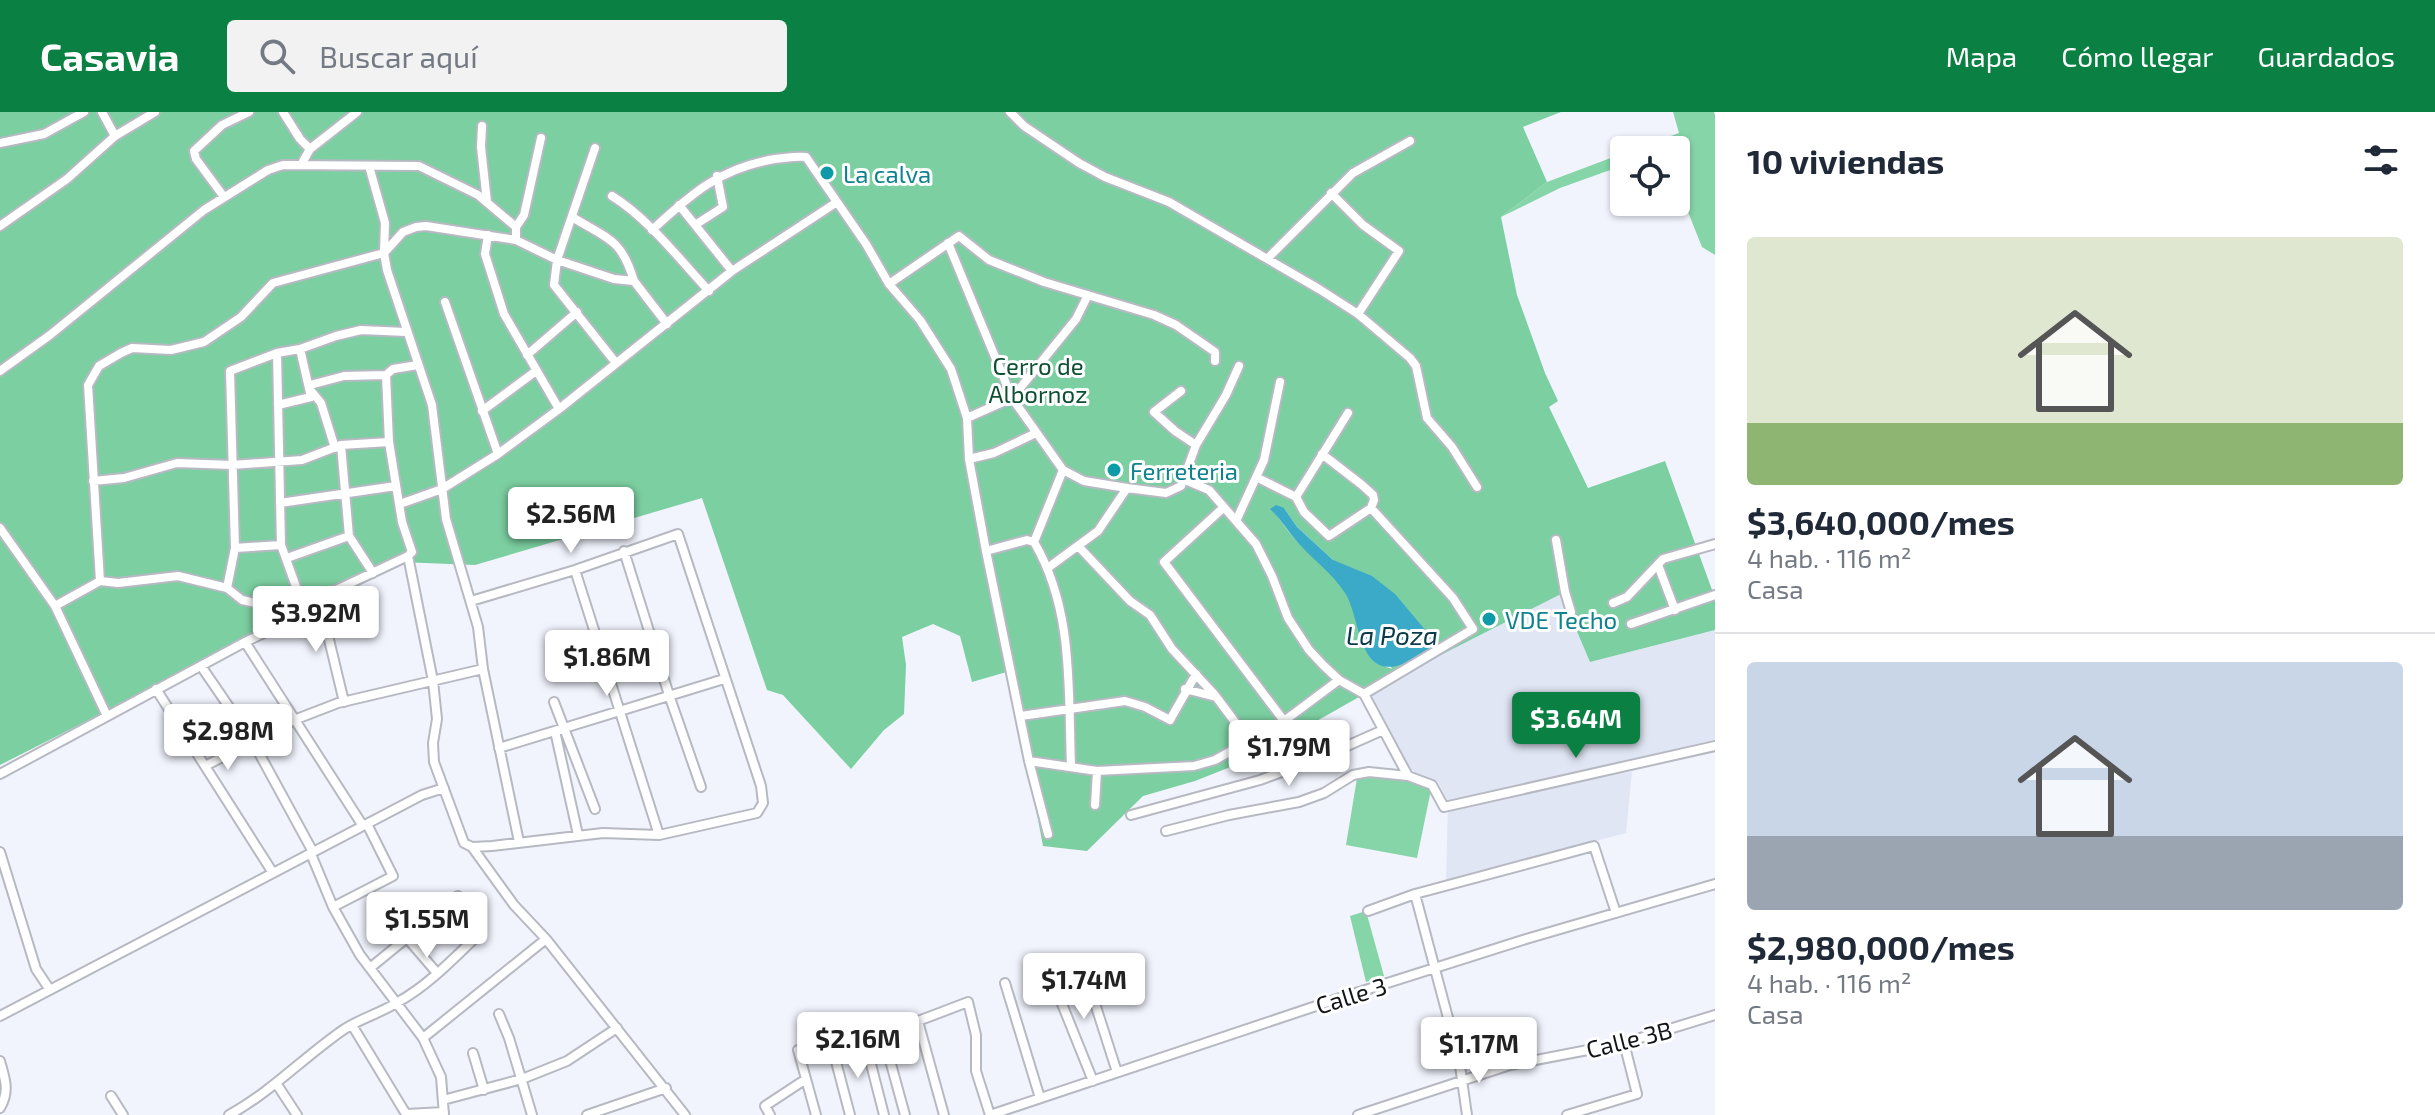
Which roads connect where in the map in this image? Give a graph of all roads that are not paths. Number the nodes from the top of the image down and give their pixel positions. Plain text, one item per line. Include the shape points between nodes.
1 (84, 112) edge
2 (102, 112) edge
3 (155, 112) edge
4 (249, 112) edge
5 (283, 112) edge
6 (357, 112) edge
7 (1010, 112) edge
8 (482, 126) dead end
9 (115, 136) junction
10 (541, 138) dead end
11 (1410, 141) dead end
12 (0, 143) edge
13 (595, 148) dead end
14 (310, 149) junction
15 (301, 165) junction
16 (369, 166) junction
17 (717, 176) junction
18 (1331, 193) junction
19 (612, 196) dead end
20 (224, 197) junction
21 (837, 202) junction
22 (487, 203) junction
23 (679, 205) junction
24 (572, 217) junction
25 (695, 225) junction
26 (0, 226) edge
27 (516, 227) junction
28 (652, 230) junction
29 (488, 235) junction
30 (516, 240) junction
31 (948, 243) junction
32 (384, 253) junction
33 (1268, 258) junction
34 (557, 260) junction
35 (732, 271) junction
36 (634, 281) junction
37 (889, 284) junction
38 (709, 291) junction
39 (1088, 295) junction
40 (445, 302) dead end
41 (577, 312) junction
42 (1358, 314) junction
43 (667, 324) junction
44 (406, 332) junction
45 (300, 349) junction
46 (277, 353) junction
47 (527, 355) junction
48 (1215, 361) dead end
49 (616, 363) junction
50 (418, 365) junction
51 (1239, 366) dead end
52 (0, 371) edge
53 (536, 371) junction
54 (386, 375) junction
55 (1280, 382) dead end
56 (311, 389) junction
57 (1181, 391) dead end
58 (1012, 398) junction
59 (278, 405) junction
60 (559, 409) junction
61 (482, 411) junction
62 (1348, 413) dead end
63 (967, 418) junction
64 (1036, 433) junction
65 (389, 442) junction
66 (1196, 445) junction
67 (338, 446) junction
68 (498, 454) junction
69 (1322, 454) junction
70 (969, 459) junction
71 (280, 461) junction
72 (232, 465) junction
73 (1063, 470) junction
74 (1258, 478) junction
75 (1185, 480) junction
76 (93, 481) junction
77 (396, 486) junction
78 (1477, 487) dead end
79 (1127, 488) junction
80 (442, 489) junction
81 (346, 493) junction
82 (1296, 497) junction
83 (280, 503) junction
84 (400, 504) junction
85 (1223, 508) junction
86 (1371, 508) junction
87 (1236, 521) junction
88 (1, 534) edge
89 (349, 536) junction
90 (1556, 540) dead end
91 (1034, 542) junction
92 (1715, 544) edge
93 (281, 545) junction
94 (1079, 547) junction
95 (235, 548) junction
96 (624, 551) junction
97 (986, 551) junction
98 (408, 556) junction
99 (287, 558) junction
100 (1658, 565) junction
101 (1049, 567) junction
102 (575, 570) junction
103 (373, 573) junction
104 (100, 581) junction
105 (227, 588) junction
106 (1715, 595) edge
107 (319, 598) junction
108 (471, 601) junction
109 (301, 602) junction
110 (1613, 603) dead end
111 (55, 606) junction
112 (1675, 610) junction
113 (1571, 612) dead end
114 (1631, 624) dead end
115 (245, 642) junction
116 (201, 666) junction
117 (483, 669) junction
118 (1196, 674) junction
119 (724, 679) junction
120 (1339, 680) junction
121 (433, 681) junction
122 (156, 689) junction
123 (1185, 689) junction
124 (1364, 694) junction
125 (669, 695) junction
126 (1216, 697) junction
127 (344, 702) junction
128 (554, 702) dead end
129 (620, 710) junction
130 (1069, 710) junction
131 (107, 716) junction
132 (1021, 716) junction
133 (294, 720) junction
134 (1284, 721) junction
135 (559, 730) junction
136 (1383, 730) junction
137 (253, 742) junction
138 (1250, 742) junction
139 (1715, 746) edge
140 (499, 748) junction
141 (1029, 761) junction
142 (205, 766) junction
143 (1071, 766) junction
144 (1097, 771) junction
145 (0, 774) edge
146 (1408, 776) junction
147 (701, 787) dead end
148 (444, 788) junction
149 (1095, 805) dead end
150 (595, 809) dead end
151 (1131, 815) dead end
152 (365, 825) junction
153 (1166, 831) dead end
154 (1048, 834) dead end
155 (578, 835) junction
156 (659, 835) junction
157 (519, 842) junction
158 (472, 847) junction
159 (0, 852) edge
160 (312, 853) junction
161 (273, 873) junction
162 (1715, 884) edge
163 (1415, 894) junction
164 (458, 896) dead end
165 (333, 907) junction
166 (1368, 911) dead end
167 (1616, 913) junction
168 (407, 938) junction
169 (474, 939) dead end
170 (546, 939) junction
171 (1081, 960) dead end
172 (1436, 967) junction
173 (370, 968) junction
174 (437, 973) junction
175 (1050, 974) dead end
176 (1005, 983) dead end
177 (50, 990) junction
178 (398, 1003) junction
179 (499, 1014) dead end
180 (1715, 1015) edge
181 (0, 1016) edge
182 (352, 1025) junction
183 (617, 1028) junction
184 (882, 1031) dead end
185 (863, 1033) dead end
186 (423, 1038) junction
187 (1624, 1043) junction
188 (798, 1050) dead end
189 (473, 1053) dead end
190 (834, 1054) dead end
191 (0, 1061) edge
192 (1117, 1072) junction
193 (522, 1079) junction
194 (806, 1079) junction
195 (1462, 1080) junction
196 (1093, 1081) junction
197 (276, 1083) junction
198 (666, 1088) junction
199 (484, 1090) junction
200 (111, 1096) dead end
201 (1040, 1098) junction
202 (443, 1100) junction
203 (616, 1105) junction
204 (0, 1108) edge
205 (444, 1114) edge
206 (123, 1115) edge
207 (229, 1115) edge
208 (297, 1115) edge
209 (405, 1115) edge
210 (532, 1115) edge
211 (587, 1115) edge
212 (619, 1115) edge
213 (685, 1115) edge
214 (770, 1115) edge
215 (816, 1115) edge
216 (850, 1115) edge
217 (884, 1115) edge
218 (905, 1115) edge
219 (944, 1115) edge
220 (990, 1115) edge
221 (1358, 1115) edge
222 (1467, 1115) edge
223 (1567, 1115) edge

1 - 12 street via 44,134
2 - 9 street
3 - 9 street
4 - 20 street via 222,125 194,151
5 - 14 street
6 - 14 street
7 - 33 street via 1079,163 1169,202
8 - 22 street
9 - 26 street via 67,179
10 - 27 street via 524,215
11 - 18 street via 1353,173
13 - 24 street
14 - 15 street
15 - 16 street
15 - 20 street via 268,170
16 - 22 street via 419,166
16 - 32 street via 385,223
17 - 21 street via 747,164 806,157
17 - 23 street
17 - 25 street via 723,207
18 - 33 street
18 - 42 street via 1399,251
19 - 28 street
20 - 52 street
21 - 35 street
21 - 37 street
22 - 27 street
23 - 25 street
23 - 28 street
24 - 34 street
24 - 36 street via 617,244 627,256
25 - 35 street
27 - 30 street
28 - 38 street
29 - 30 street
29 - 32 street via 426,226 403,232
29 - 47 street via 485,254 504,314
30 - 34 street
31 - 37 street
31 - 39 street via 959,236 989,260
31 - 58 street
32 - 44 street
32 - 76 street via 273,283 241,317 204,342 171,350 132,348 99,366 88,385
33 - 42 street
34 - 36 street
34 - 41 street via 554,285
35 - 38 street
36 - 43 street
37 - 63 street via 951,369
38 - 43 street
39 - 48 street via 1176,325 1215,352
39 - 58 street via 1076,319
40 - 61 street
41 - 47 street
41 - 49 street
42 - 78 street via 1416,366 1427,418
43 - 49 street
44 - 45 street via 361,330
44 - 50 street
45 - 46 street
45 - 56 street
46 - 59 street
46 - 72 street via 230,371
47 - 53 street
49 - 60 street
50 - 54 street
50 - 80 street via 432,405
51 - 66 street
53 - 60 street
53 - 61 street
54 - 56 street via 344,376
54 - 65 street
55 - 74 street
56 - 59 street via 311,397
56 - 67 street
57 - 66 street via 1154,412
58 - 63 street
58 - 64 street
59 - 71 street
60 - 68 street
61 - 68 street
62 - 69 street
63 - 70 street
64 - 70 street
64 - 73 street
65 - 67 street
65 - 77 street
66 - 75 street
67 - 71 street via 302,460
67 - 81 street
68 - 80 street
69 - 82 street
69 - 86 street via 1373,495
70 - 97 street
71 - 72 street
71 - 83 street
72 - 76 street via 177,463
72 - 95 street
73 - 79 street via 1084,481
73 - 91 street
74 - 82 street
74 - 87 street
75 - 79 street via 1166,493
75 - 85 street via 1209,490
76 - 104 street
77 - 81 street
77 - 84 street
79 - 94 street via 1098,531
80 - 84 street
80 - 108 street
81 - 83 street
81 - 89 street
82 - 86 street via 1329,536
83 - 93 street
84 - 98 street via 412,552
85 - 87 street
85 - 134 street via 1164,562
86 - 124 street via 1473,627
87 - 120 street via 1256,544 1288,618 1309,650
88 - 111 street
89 - 99 street
89 - 103 street
90 - 113 street
91 - 97 street
91 - 101 street
92 - 100 street
93 - 95 street
93 - 99 street
94 - 101 street
94 - 118 street via 1150,615
95 - 105 street
96 - 102 street
96 - 119 street via 678,534
96 - 125 street
97 - 132 street
98 - 103 street
98 - 121 street
99 - 109 street
100 - 110 street via 1627,597
100 - 112 street
101 - 130 street via 1060,602
102 - 108 street
102 - 129 street
103 - 107 street
104 - 105 street via 178,576
104 - 111 street
105 - 109 street via 256,603
106 - 112 street
107 - 109 street
107 - 127 street
108 - 117 street
109 - 115 street via 291,620
111 - 131 street
112 - 114 street
115 - 116 street
115 - 133 street
116 - 122 street
116 - 137 street
117 - 121 street
117 - 140 street
118 - 123 street
118 - 126 street
119 - 125 street
119 - 156 street via 763,803 757,813
120 - 124 street
120 - 134 street
121 - 127 street
121 - 148 street via 434,762
122 - 131 street
122 - 142 street
123 - 126 street
123 - 130 street via 1170,720 1125,701
124 - 136 street
125 - 129 street
125 - 147 street
126 - 138 street
127 - 133 street
128 - 135 street
129 - 135 street
129 - 156 street
130 - 132 street
130 - 143 street
131 - 145 street
132 - 141 street
133 - 137 street
133 - 152 street
134 - 138 street
135 - 140 street
135 - 150 street
135 - 155 street
136 - 146 street
136 - 151 street via 1260,780
137 - 142 street
137 - 160 street
138 - 144 street via 1194,766
139 - 146 street via 1444,807 1432,785
140 - 157 street
141 - 143 street
141 - 154 street
142 - 161 street
143 - 144 street
144 - 149 street
146 - 153 street via 1353,775 1299,802
148 - 152 street
148 - 158 street via 464,843
152 - 160 street
152 - 165 street via 393,876
155 - 156 street
155 - 157 street
157 - 158 street
158 - 170 street
159 - 177 street via 36,969
160 - 161 street
160 - 165 street
161 - 177 street
162 - 167 street, Calle 3
163 - 166 street
163 - 167 street via 1594,846
163 - 172 street
164 - 168 street
165 - 173 street
167 - 172 street, Calle 3
168 - 173 street
168 - 174 street
169 - 174 street
170 - 183 street
170 - 186 street
171 - 192 street
172 - 192 street, Calle 3
172 - 195 street
173 - 178 street
174 - 178 street
175 - 196 street
176 - 201 street
177 - 181 street
178 - 182 street
178 - 186 street
179 - 193 street
180 - 187 street, Calle 3B
182 - 197 street
182 - 209 street
183 - 193 street via 567,1061
183 - 198 street
184 - 218 street
185 - 217 street
186 - 202 street via 441,1077
187 - 195 street, Calle 3B
187 - 223 street via 1637,1094
188 - 194 street
189 - 199 street
190 - 216 street
191 - 204 street via 7,1085
192 - 196 street, Calle 3
193 - 199 street
193 - 210 street
194 - 214 street via 765,1106
194 - 215 street
195 - 221 street, Calle 3B
195 - 222 street
196 - 201 street, Calle 3
197 - 207 street
197 - 208 street
198 - 203 street
198 - 213 street
199 - 202 street
200 - 206 street
201 - 220 street, Calle 3
202 - 205 street
203 - 211 street
203 - 212 street
205 - 209 street
219 - 220 street via 918,1021 968,1002 976,1035 976,1071

